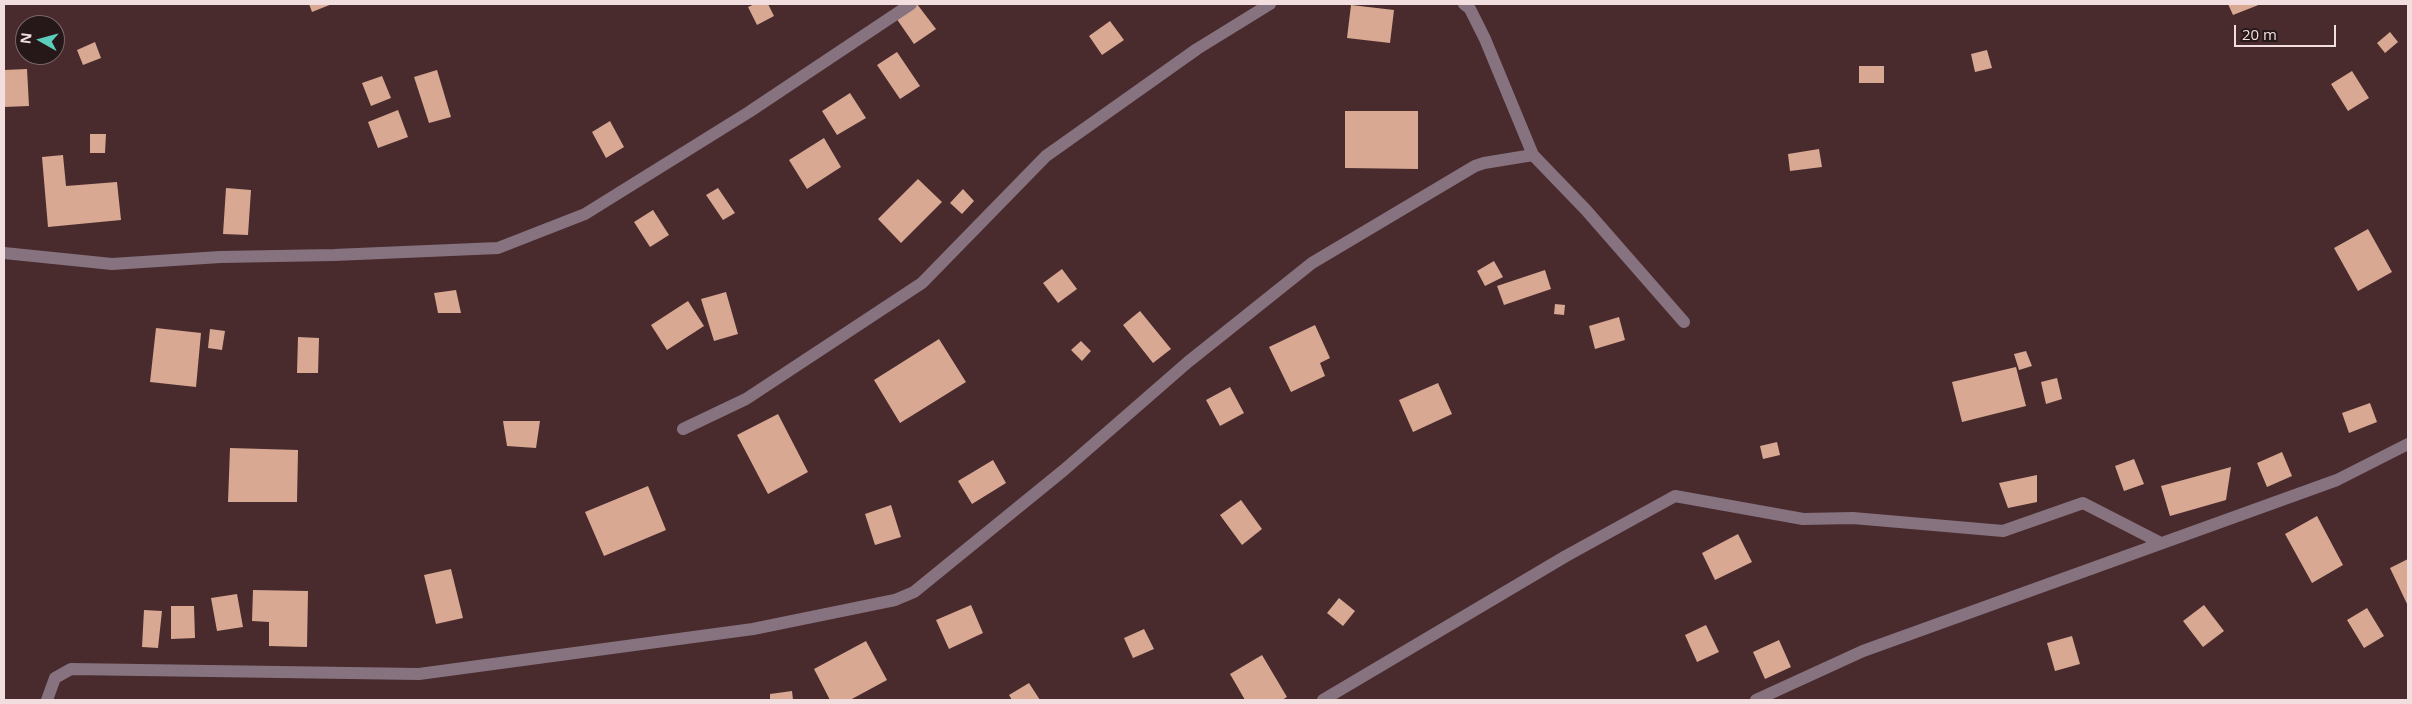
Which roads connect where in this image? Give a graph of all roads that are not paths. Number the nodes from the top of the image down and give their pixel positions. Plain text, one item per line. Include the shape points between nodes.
1 (911, 4) edge
2 (1270, 4) edge
3 (1464, 4) edge
4 (1533, 155) junction
5 (4, 253) edge
6 (1684, 322) dead end
7 (683, 429) dead end
8 (2408, 444) edge
9 (2161, 544) junction
10 (46, 700) edge
11 (1323, 700) edge
12 (1756, 700) edge

1 - 5 street via 749,112 585,214 498,248 220,257 112,264
2 - 7 street via 1197,49 1046,156 922,284 746,399
3 - 4 street via 1470,9 1484,39
4 - 6 street
4 - 10 street via 1474,166 1312,263 1188,362 1064,470 914,592 895,600 753,629 419,674 71,669 55,678
8 - 9 street via 2337,480
9 - 11 street via 2082,503 2003,532 1853,518 1803,519 1675,496 1566,556
9 - 12 street via 1863,651

